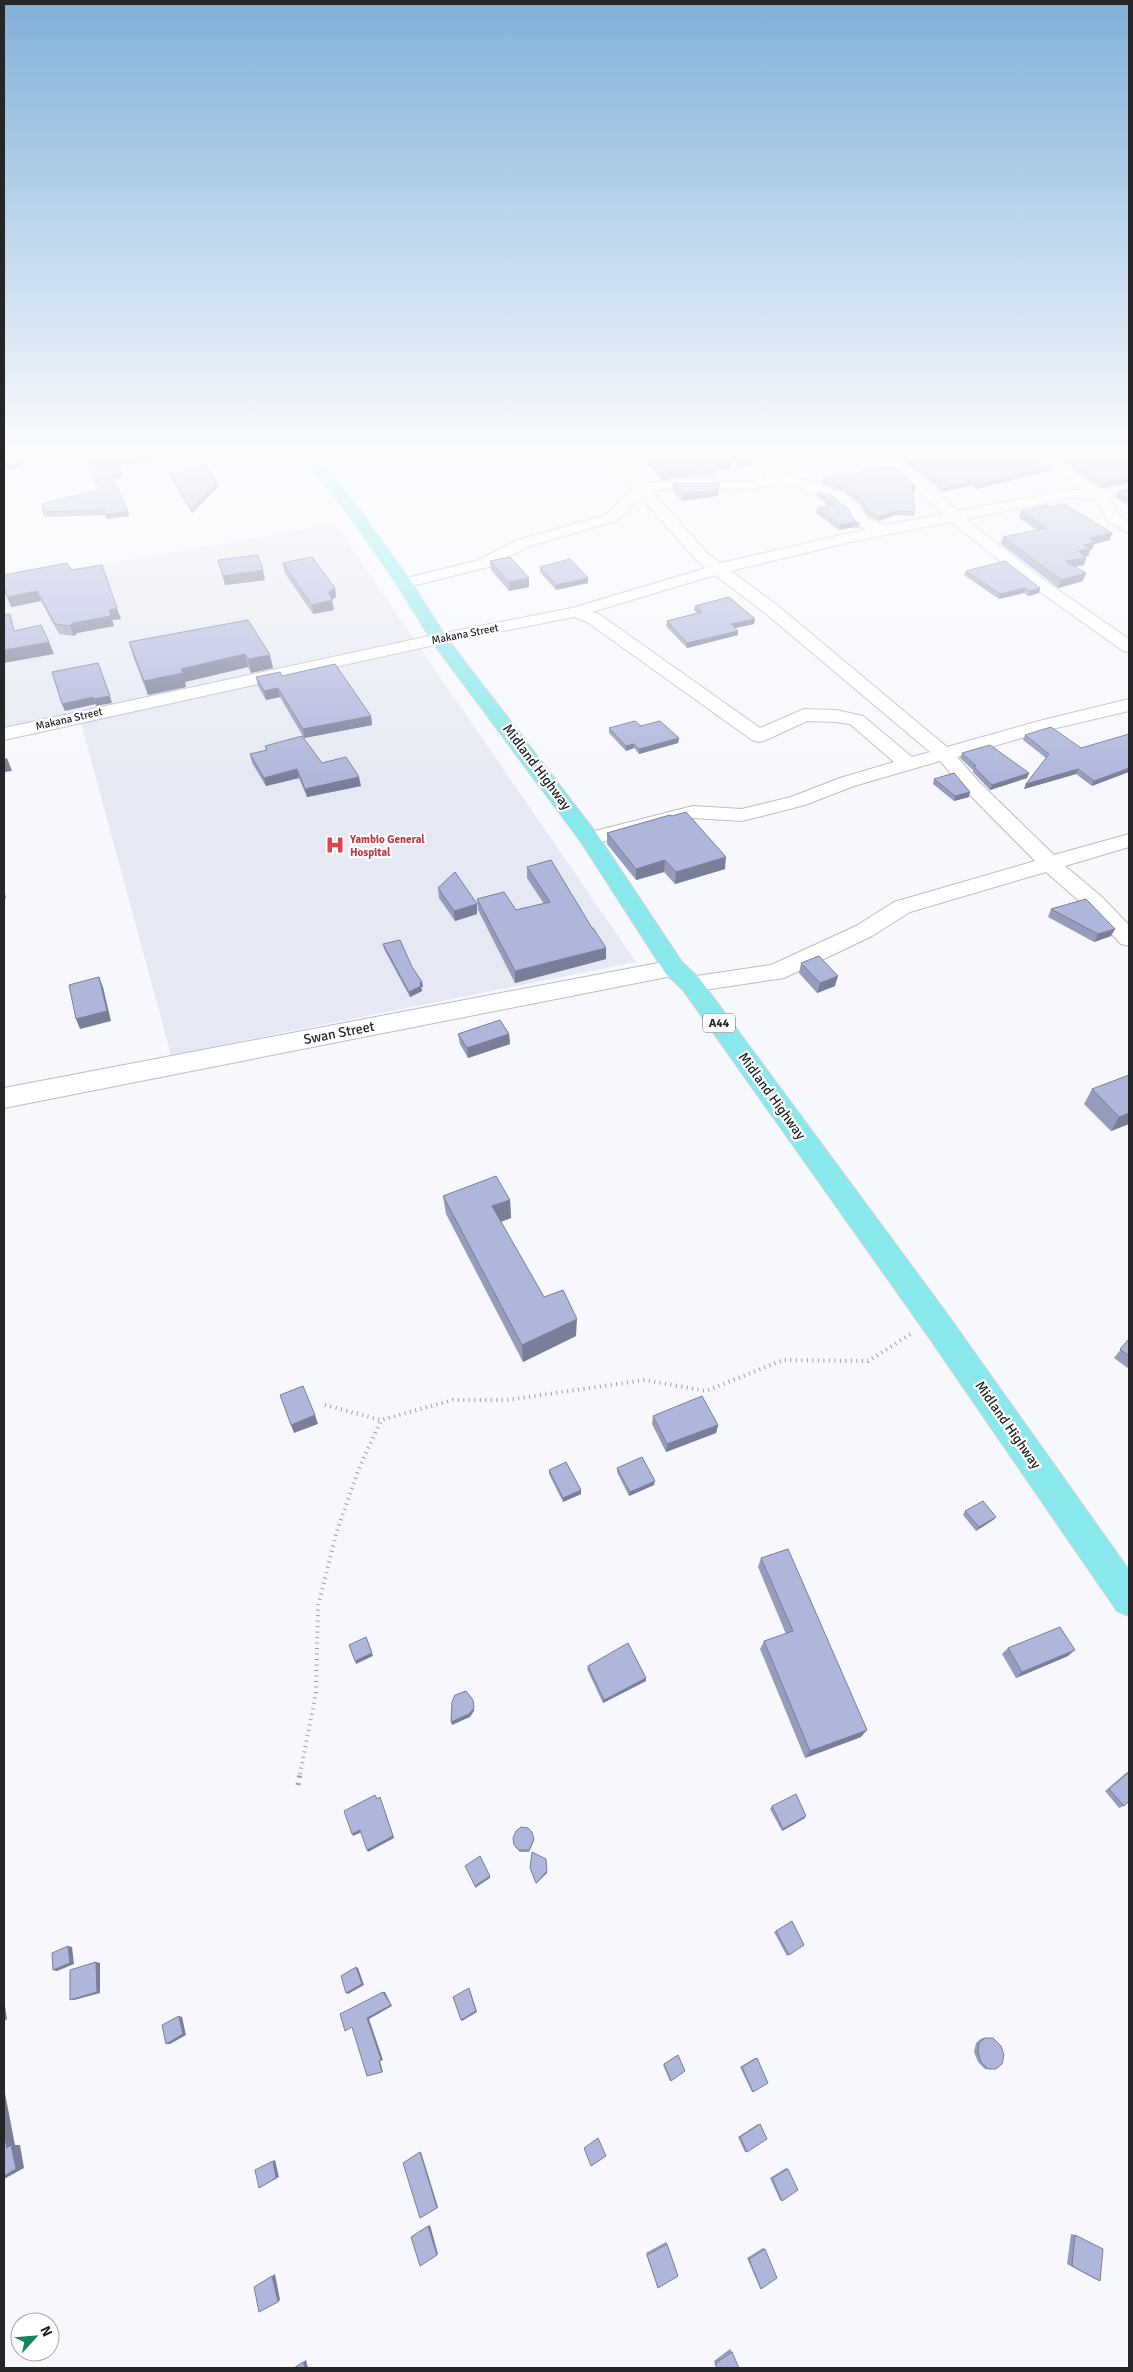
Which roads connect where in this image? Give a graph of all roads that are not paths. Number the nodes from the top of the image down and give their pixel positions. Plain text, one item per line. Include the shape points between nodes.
1 (389, 562) edge
2 (487, 562) edge
3 (708, 562) edge
4 (753, 562) edge
5 (1011, 562) edge
6 (718, 570) junction
7 (404, 583) junction
8 (575, 612) junction
9 (439, 639) junction
10 (1129, 647) edge
11 (1129, 704) edge
12 (4, 734) edge
13 (945, 754) junction
14 (909, 765) junction
15 (590, 839) junction
16 (1129, 840) edge
17 (1048, 862) junction
18 (1129, 939) edge
19 (682, 976) junction
20 (4, 1098) edge
21 (1129, 1599) edge

1 - 7 main road, Midland Highway / A44
2 - 7 street
3 - 6 street
4 - 6 street, Makana Street
5 - 10 street
6 - 8 street, Makana Street
6 - 13 street via 771,609
7 - 9 main road, Midland Highway / A44
8 - 9 street, Makana Street
8 - 14 street via 593,618 759,736 804,715 836,716 856,720
9 - 12 street, Makana Street
9 - 15 main road, Midland Highway / A44
11 - 13 street
13 - 14 street
13 - 17 street
14 - 15 street via 847,782 798,801 742,815 693,812
15 - 19 main road, Midland Highway / A44
16 - 17 street, Swan Street
17 - 18 street via 1094,902
17 - 19 street, Swan Street via 902,907 864,931 776,972
19 - 20 street, Swan Street
19 - 21 main road, Midland Highway / A44 via 934,1320

